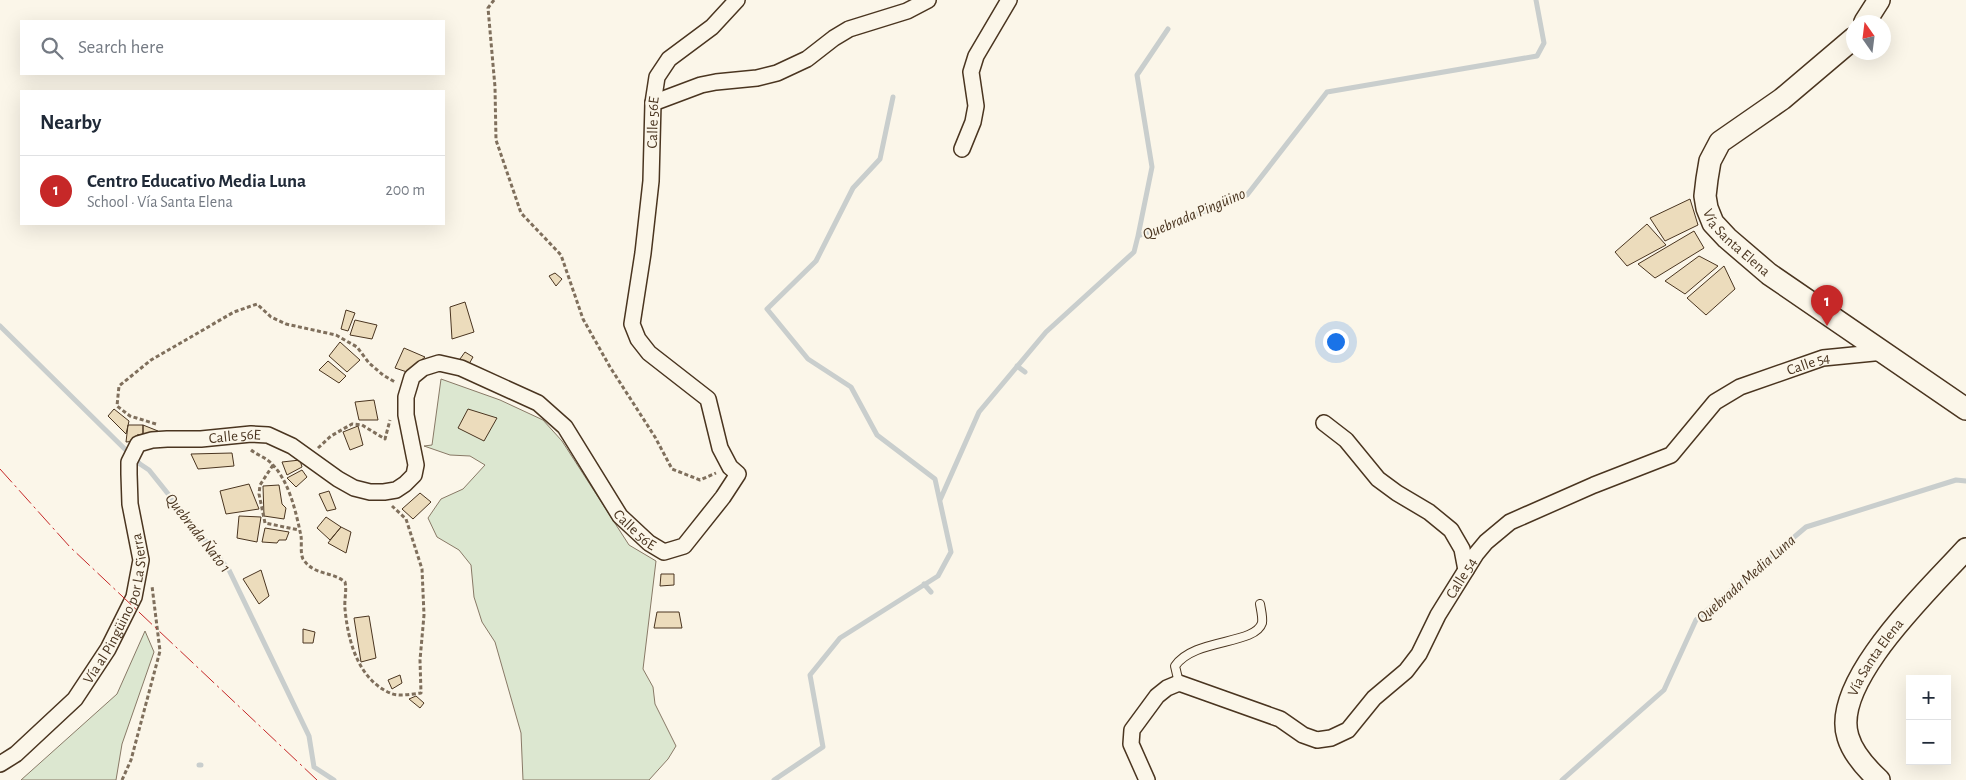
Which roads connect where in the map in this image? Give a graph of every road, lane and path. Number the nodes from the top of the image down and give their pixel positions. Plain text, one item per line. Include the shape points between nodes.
1 (494, 0) edge
2 (737, 0) edge
3 (928, 0) edge
4 (1009, 0) edge
5 (1879, 0) edge
6 (1869, 15) edge
7 (1846, 45) edge
8 (653, 103) junction
9 (962, 149) dead end
10 (1884, 352) junction
11 (409, 389) junction
12 (1966, 408) edge
13 (390, 419) dead end
14 (1324, 423) dead end
15 (164, 432) junction
16 (234, 436) junction
17 (307, 457) junction
18 (273, 465) junction
19 (730, 467) junction
20 (392, 491) junction
21 (299, 530) junction
22 (1966, 549) edge
23 (1466, 570) junction
24 (152, 583) dead end
25 (1260, 604) dead end
26 (1179, 683) junction
27 (0, 764) edge
28 (122, 780) edge
29 (1147, 780) edge
30 (1879, 780) edge

1 - 19 path via 488,8 496,140 521,213 561,255 583,319 672,469 700,480
2 - 8 street, Calle 56E via 712,27 669,59 657,77
3 - 8 street via 907,11 849,29 807,59 777,73 701,85
4 - 9 street via 976,56 972,72 976,106
5 - 6 main road
7 - 10 main road, Vía Santa Elena via 1782,100 1720,142 1710,161 1705,196 1713,223 1727,238 1769,274
8 - 19 street, Calle 56E via 651,181 632,324 638,339 649,352 708,399 720,448
10 - 12 main road, Vía Santa Elena
10 - 23 street, Calle 54 via 1824,358 1740,387 1716,402 1671,455 1510,522 1486,542
11 - 15 path via 383,375 357,347 336,335 286,324 271,318 257,304 234,312 151,360 119,386 117,406
11 - 19 street, Calle 56E via 412,377 423,368 439,363 462,368 538,403 565,427 620,516 649,543 664,552 684,546 723,497 738,474
11 - 20 street, Calle 56E via 406,415 416,465 414,475
13 - 17 path via 384,439 352,424 331,436
14 - 23 street via 1346,440 1378,479 1451,530 1462,549
15 - 16 street, Calle 56E via 201,439
15 - 27 street, Vía al Pingüino por La Sierra via 138,444 129,462 130,504 141,560 134,597 108,649 75,699 16,754
16 - 17 street, Calle 56E via 268,435
16 - 18 path
17 - 20 street, Calle 56E via 354,488 370,492
18 - 21 path via 282,474
18 - 21 path via 260,485 264,523
20 - 21 path via 386,500 406,519 422,569 421,693 391,694 368,677 358,663 344,608 346,582 312,570 302,557
22 - 30 main road, Vía Santa Elena via 1889,634 1868,661 1852,690 1845,715 1848,737 1862,764
23 - 26 street, Calle 54 via 1438,615 1420,654 1406,671 1374,698 1348,730 1331,738 1317,740 1303,735 1280,719
24 - 28 path via 160,651 131,760
25 - 26 lane via 1262,622 1257,631 1248,637 1190,651 1175,666
26 - 29 street via 1157,696 1132,730 1131,744

